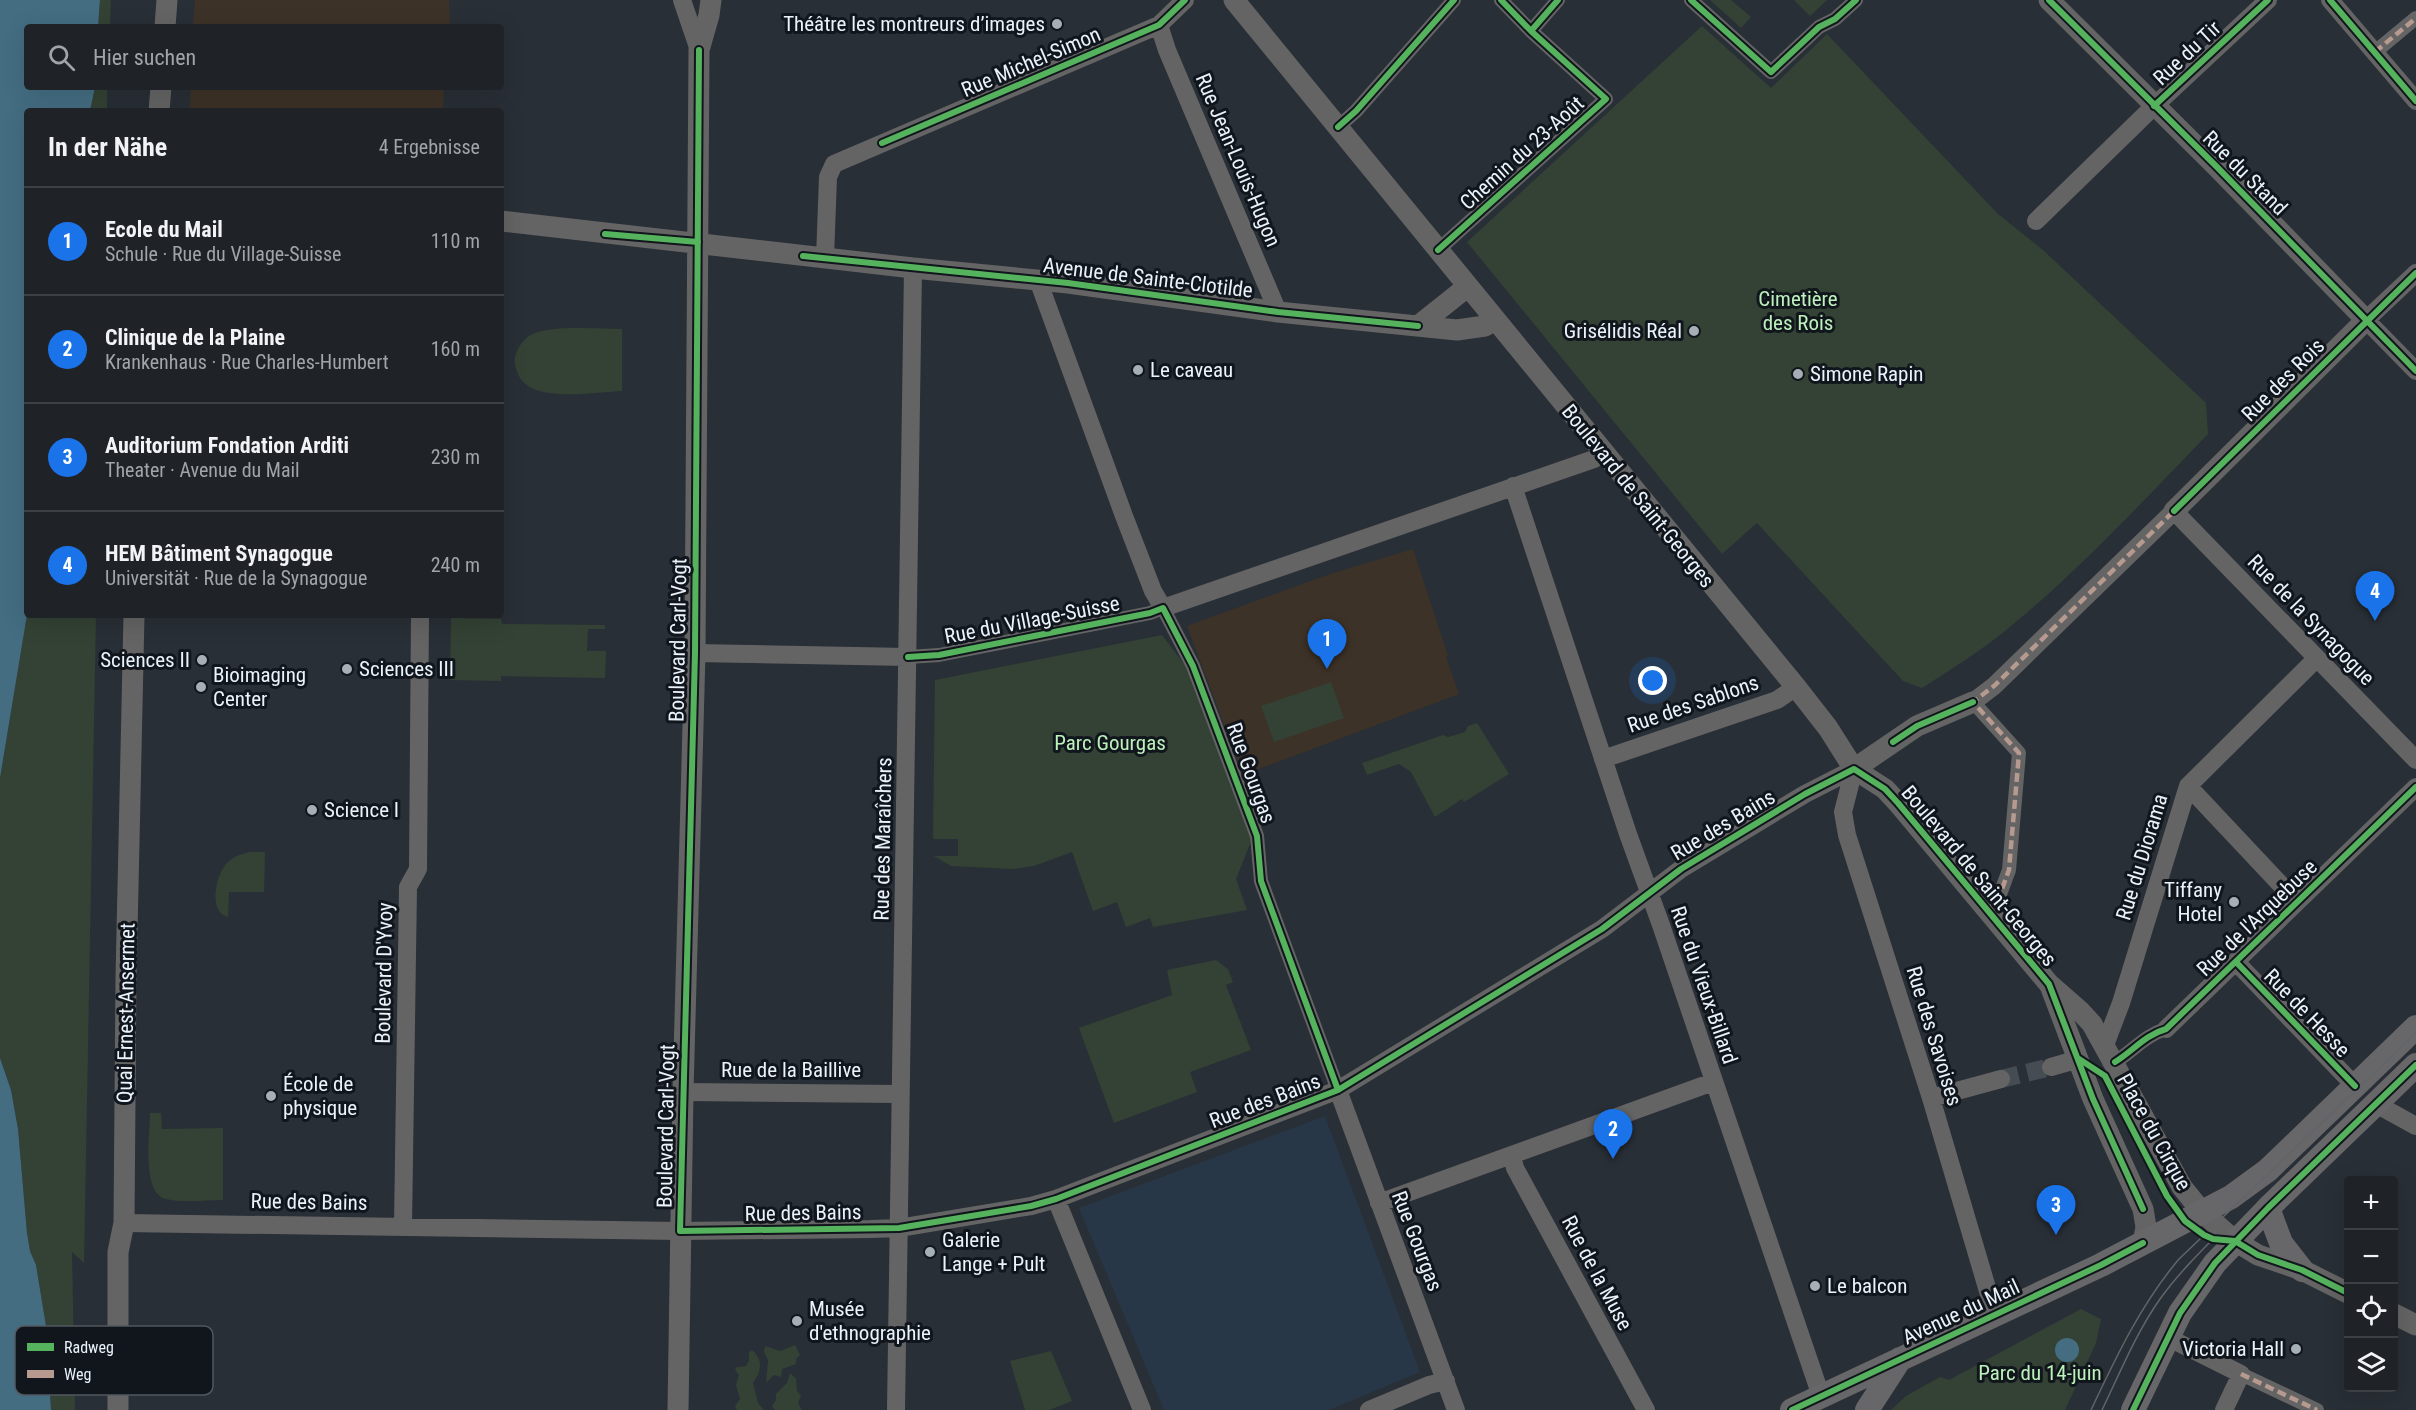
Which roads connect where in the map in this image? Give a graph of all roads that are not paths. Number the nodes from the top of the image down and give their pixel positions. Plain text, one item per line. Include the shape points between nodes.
1 (167, 0) edge
2 (682, 0) edge
3 (711, 0) edge
4 (1185, 0) edge
5 (1234, 0) edge
6 (1454, 0) edge
7 (1501, 0) edge
8 (1558, 0) edge
9 (1691, 0) edge
10 (1856, 0) edge
11 (2049, 0) edge
12 (2268, 0) edge
13 (2330, 0) edge
14 (2416, 18) edge
15 (165, 24) edge
16 (1159, 25) junction
17 (1531, 31) junction
18 (699, 50) junction
19 (2375, 52) junction
20 (161, 90) edge
21 (2416, 101) edge
22 (2154, 106) junction
23 (159, 108) edge
24 (1338, 127) junction
25 (504, 221) edge
26 (2036, 221) dead end
27 (698, 242) junction
28 (1438, 250) junction
29 (825, 258) junction
30 (913, 268) junction
31 (2416, 273) edge
32 (1038, 280) junction
33 (1467, 287) junction
34 (1278, 312) junction
35 (1494, 320) junction
36 (2366, 320) junction
37 (1418, 326) junction
38 (2416, 371) edge
39 (1603, 453) junction
40 (1513, 486) junction
41 (2174, 511) junction
42 (1162, 608) junction
43 (134, 618) edge
44 (420, 618) edge
45 (695, 653) junction
46 (908, 657) junction
47 (2317, 658) junction
48 (1796, 687) junction
49 (1973, 702) junction
50 (1603, 759) junction
51 (2416, 760) edge
52 (1854, 769) junction
53 (2188, 786) junction
54 (2416, 787) edge
55 (1648, 894) junction
56 (2297, 902) junction
57 (1988, 911) junction
58 (2236, 962) junction
59 (2049, 984) junction
60 (2416, 1027) edge
61 (2166, 1029) joint
62 (2110, 1053) junction
63 (2079, 1059) junction
64 (2416, 1065) edge
65 (2051, 1067) tunnel mouth
66 (2001, 1079) tunnel mouth
67 (1713, 1082) junction
68 (2355, 1086) junction
69 (1338, 1090) junction
70 (683, 1092) junction
71 (899, 1094) junction
72 (1931, 1098) junction
73 (2376, 1104) junction
74 (2416, 1126) edge
75 (1512, 1156) junction
76 (1056, 1199) junction
77 (1379, 1203) junction
78 (2268, 1208) junction
79 (2202, 1212) junction
80 (124, 1223) junction
81 (403, 1226) junction
82 (899, 1228) junction
83 (680, 1231) junction
84 (2235, 1240) junction
85 (2143, 1243) junction
86 (2302, 1270) junction
87 (2344, 1291) edge
88 (1995, 1315) junction
89 (2398, 1316) edge
90 (2416, 1325) edge
91 (118, 1326) edge
92 (2167, 1337) junction
93 (1900, 1359) junction
94 (2241, 1374) junction
95 (1446, 1381) junction
96 (1824, 1403) edge
97 (678, 1410) edge
98 (896, 1410) edge
99 (1142, 1410) edge
100 (1369, 1410) edge
101 (1456, 1410) edge
102 (1646, 1410) edge
103 (1792, 1410) edge
104 (1867, 1410) edge
105 (2133, 1410) edge
106 (2224, 1410) edge
107 (2317, 1410) edge

1 - 15 street
2 - 18 street
3 - 18 street, Boulevard Carl-Vogt
4 - 16 street, Rue Michel-Simon
5 - 24 street, Boulevard de Saint-Georges
6 - 24 street
7 - 17 street, Chemin du 23-Août
8 - 17 street
9 - 10 street via 1771,72 1819,27
11 - 22 street, Rue du Stand
12 - 22 street, Rue du Tir
13 - 19 street
14 - 19 street
16 - 29 street, Rue Michel-Simon via 834,164 828,177
16 - 34 street, Rue Jean-Louis-Hugon
17 - 28 street, Chemin du 23-Août via 1606,99
18 - 27 street, Boulevard Carl-Vogt
19 - 21 street
20 - 23 street
22 - 26 street, Rue du Tir
22 - 36 street, Rue du Stand
24 - 28 street, Boulevard de Saint-Georges
25 - 27 street, Avenue de Sainte-Clotilde
27 - 29 street, Avenue de Sainte-Clotilde
27 - 45 street, Boulevard Carl-Vogt
28 - 33 street, Boulevard de Saint-Georges
29 - 30 street, Avenue de Sainte-Clotilde
30 - 32 street, Avenue de Sainte-Clotilde
30 - 46 street, Rue des Maraîchers
31 - 36 street, Rue des Rois
32 - 34 street, Avenue de Sainte-Clotilde
32 - 42 street, Rue Gourgas via 1124,516
33 - 35 street, Boulevard de Saint-Georges
33 - 37 street
34 - 37 street, Avenue de Sainte-Clotilde
35 - 37 street, Avenue de Sainte-Clotilde via 1485,326 1457,330
35 - 39 street, Boulevard de Saint-Georges
36 - 38 street, Rue du Stand
36 - 41 street, Rue des Rois
39 - 40 street, Rue du Village-Suisse
39 - 48 street, Boulevard de Saint-Georges
40 - 42 street, Rue du Village-Suisse
40 - 50 street, Rue du Vieux-Billard
41 - 47 street, Rue de la Synagogue
41 - 49 street, Rue des Rois
42 - 46 street, Rue du Village-Suisse via 939,655
42 - 69 street, Rue Gourgas via 1193,666 1253,825 1261,881
43 - 80 street, Quai Ernest-Ansermet
44 - 81 street, Boulevard D'Yvoy via 418,868 408,887
45 - 46 street, Rue du Village-Suisse
45 - 70 street, Boulevard Carl-Vogt
46 - 71 street, Rue des Maraîchers
47 - 51 street, Rue de la Synagogue
47 - 53 street, Rue du Diorama
48 - 50 street, Rue des Sablons via 1777,700
48 - 52 street, Boulevard de Saint-Georges
49 - 52 street, Rue des Rois via 1917,726
49 - 57 street via 2019,753 2009,870 1999,897
50 - 55 street, Rue du Vieux-Billard
52 - 55 street, Rue des Bains via 1681,869
52 - 57 street, Boulevard de Saint-Georges via 1898,802
52 - 72 street, Rue des Savoises via 1844,823
53 - 56 street
53 - 62 street, Rue du Diorama via 2121,1003
54 - 56 street, Rue de l'Arquebuse
55 - 67 street, Rue du Vieux-Billard
55 - 69 street, Rue des Bains via 1602,929
56 - 58 street, Rue de l'Arquebuse
57 - 59 street, Boulevard de Saint-Georges
58 - 61 street, Rue de l'Arquebuse
58 - 68 street, Rue de Hesse
59 - 62 street, Place du Cirque via 2092,1024
59 - 63 street, Place du Cirque
60 - 68 main road, Avenue du Mail
61 - 62 street, Rue de l'Arquebuse via 2152,1033 2125,1056
62 - 79 street, Place du Cirque via 2182,1188
63 - 65 street
63 - 85 street, Place du Cirque via 2143,1209
64 - 73 main road
66 - 72 street
67 - 75 street
67 - 96 street, Rue du Vieux-Billard
68 - 79 main road, Avenue du Mail via 2255,1182
69 - 76 street, Rue des Bains
69 - 77 street, Rue Gourgas
70 - 71 street, Rue de la Baillive
70 - 83 street, Boulevard Carl-Vogt
71 - 82 street, Rue des Maraîchers
72 - 88 street, Rue des Savoises
73 - 74 street
73 - 78 main road
75 - 77 street
75 - 102 street, Rue de la Muse
76 - 82 street, Rue des Bains
76 - 99 street
77 - 95 street, Rue Gourgas
78 - 84 main road
78 - 86 main road via 2278,1238
79 - 84 street, Place du Cirque
79 - 85 main road, Avenue du Mail
80 - 81 street, Rue des Bains
80 - 91 street, Quai Ernest-Ansermet via 118,1252
81 - 83 street, Rue des Bains
82 - 83 street, Rue des Bains
82 - 98 street, Rue des Maraîchers
83 - 97 street, Boulevard Carl-Vogt
84 - 86 street, Place du Cirque via 2258,1255
84 - 92 main road via 2200,1282
85 - 88 main road, Avenue du Mail
86 - 87 street, Place du Cirque
88 - 93 main road, Avenue du Mail
89 - 90 street
92 - 94 street
92 - 105 main road
93 - 96 main road, Avenue du Mail
93 - 104 main road
94 - 106 street
94 - 107 street
95 - 100 street
95 - 101 street, Rue Gourgas
96 - 103 main road, Avenue du Mail

